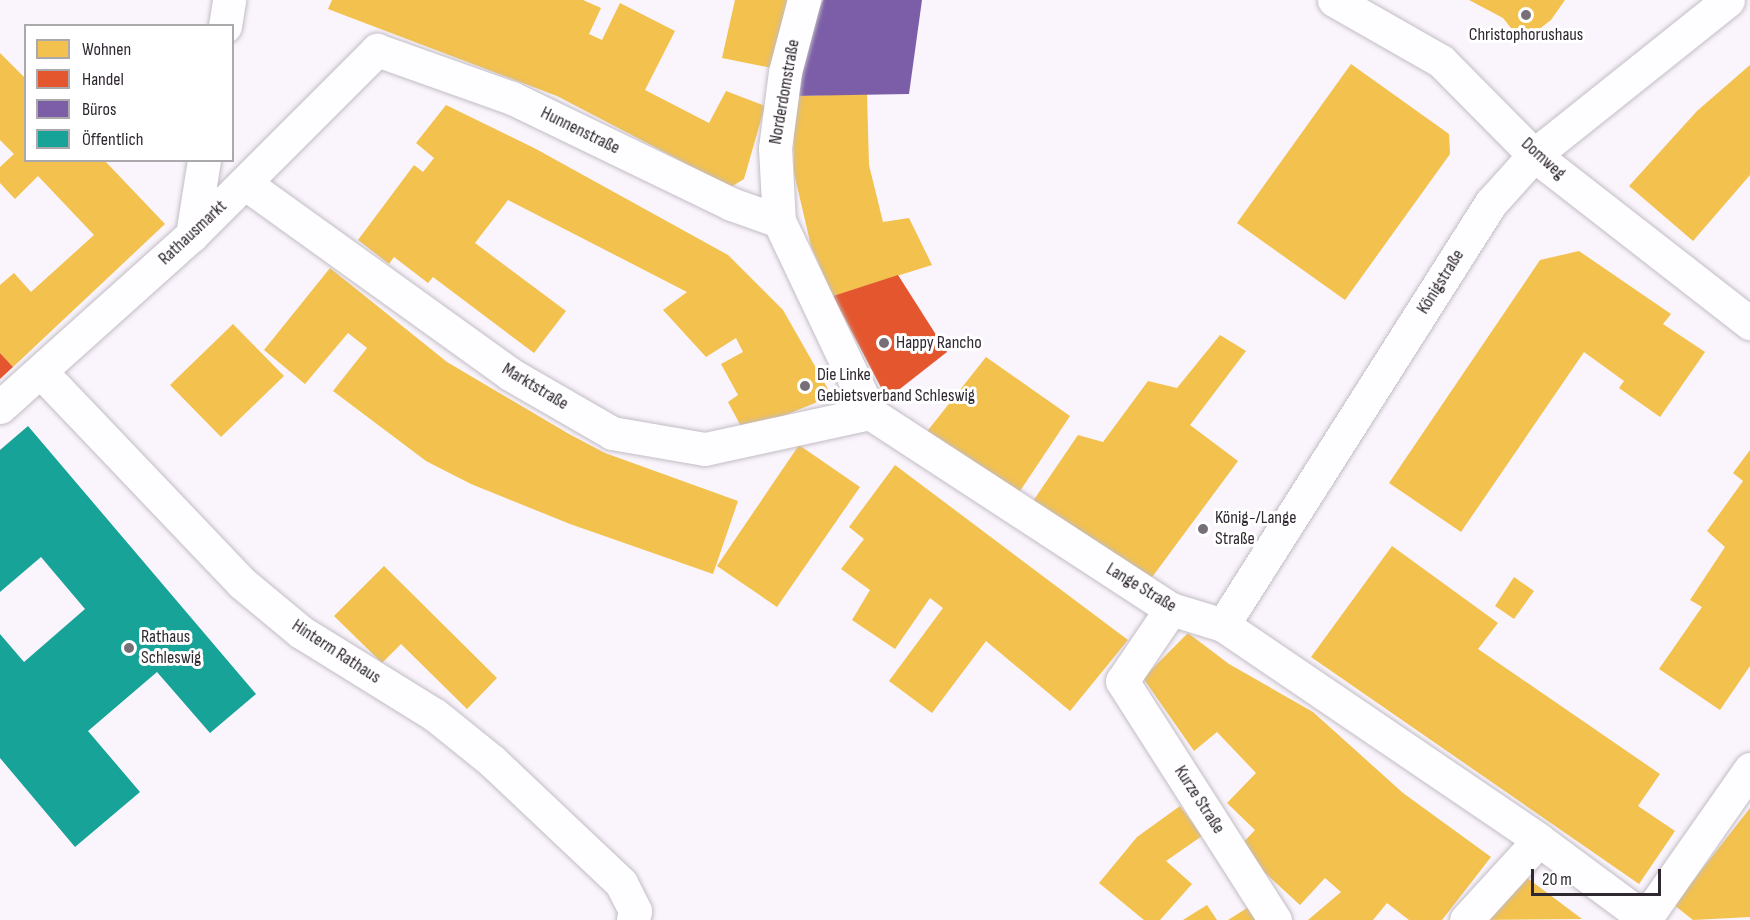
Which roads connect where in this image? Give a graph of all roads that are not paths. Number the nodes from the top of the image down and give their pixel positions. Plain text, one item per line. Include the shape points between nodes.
1 (229, 0) edge
2 (804, 0) edge
3 (1334, 0) edge
4 (1728, 0) edge
5 (225, 24) edge
6 (377, 50) joint
7 (1534, 155) junction
8 (204, 162) edge
9 (246, 184) junction
10 (778, 221) junction
11 (192, 235) junction
12 (1750, 323) edge
13 (41, 372) junction
14 (0, 407) edge
15 (870, 413) junction
16 (1171, 609) junction
17 (1223, 625) junction
18 (1750, 769) edge
19 (1539, 840) junction
20 (1646, 919) edge
21 (633, 920) edge
22 (1275, 920) edge
23 (1466, 920) edge

1 - 5 street
2 - 10 street, Norderdomstraße via 785,72 775,148
3 - 7 street, Domweg via 1441,61
4 - 7 street, Königstraße
6 - 9 street, Rathausmarkt
6 - 10 street, Hunnenstraße via 513,98 731,204
7 - 12 street, Domweg
7 - 17 street, Königstraße via 1491,203
8 - 11 street
9 - 11 street, Rathausmarkt
9 - 15 street, Marktstraße via 510,374 612,433 705,449
10 - 15 street
11 - 13 street, Rathausmarkt
13 - 14 street, Rathausmarkt
13 - 21 street, Hinterm Rathaus via 242,584 301,632 435,715 492,761 621,882 635,911
15 - 16 street, Lange Straße
16 - 17 street, Lange Straße
16 - 22 street, Kurze Straße via 1122,681
17 - 19 street, Lange Straße
18 - 20 street
19 - 20 street, Lange Straße
19 - 23 street

